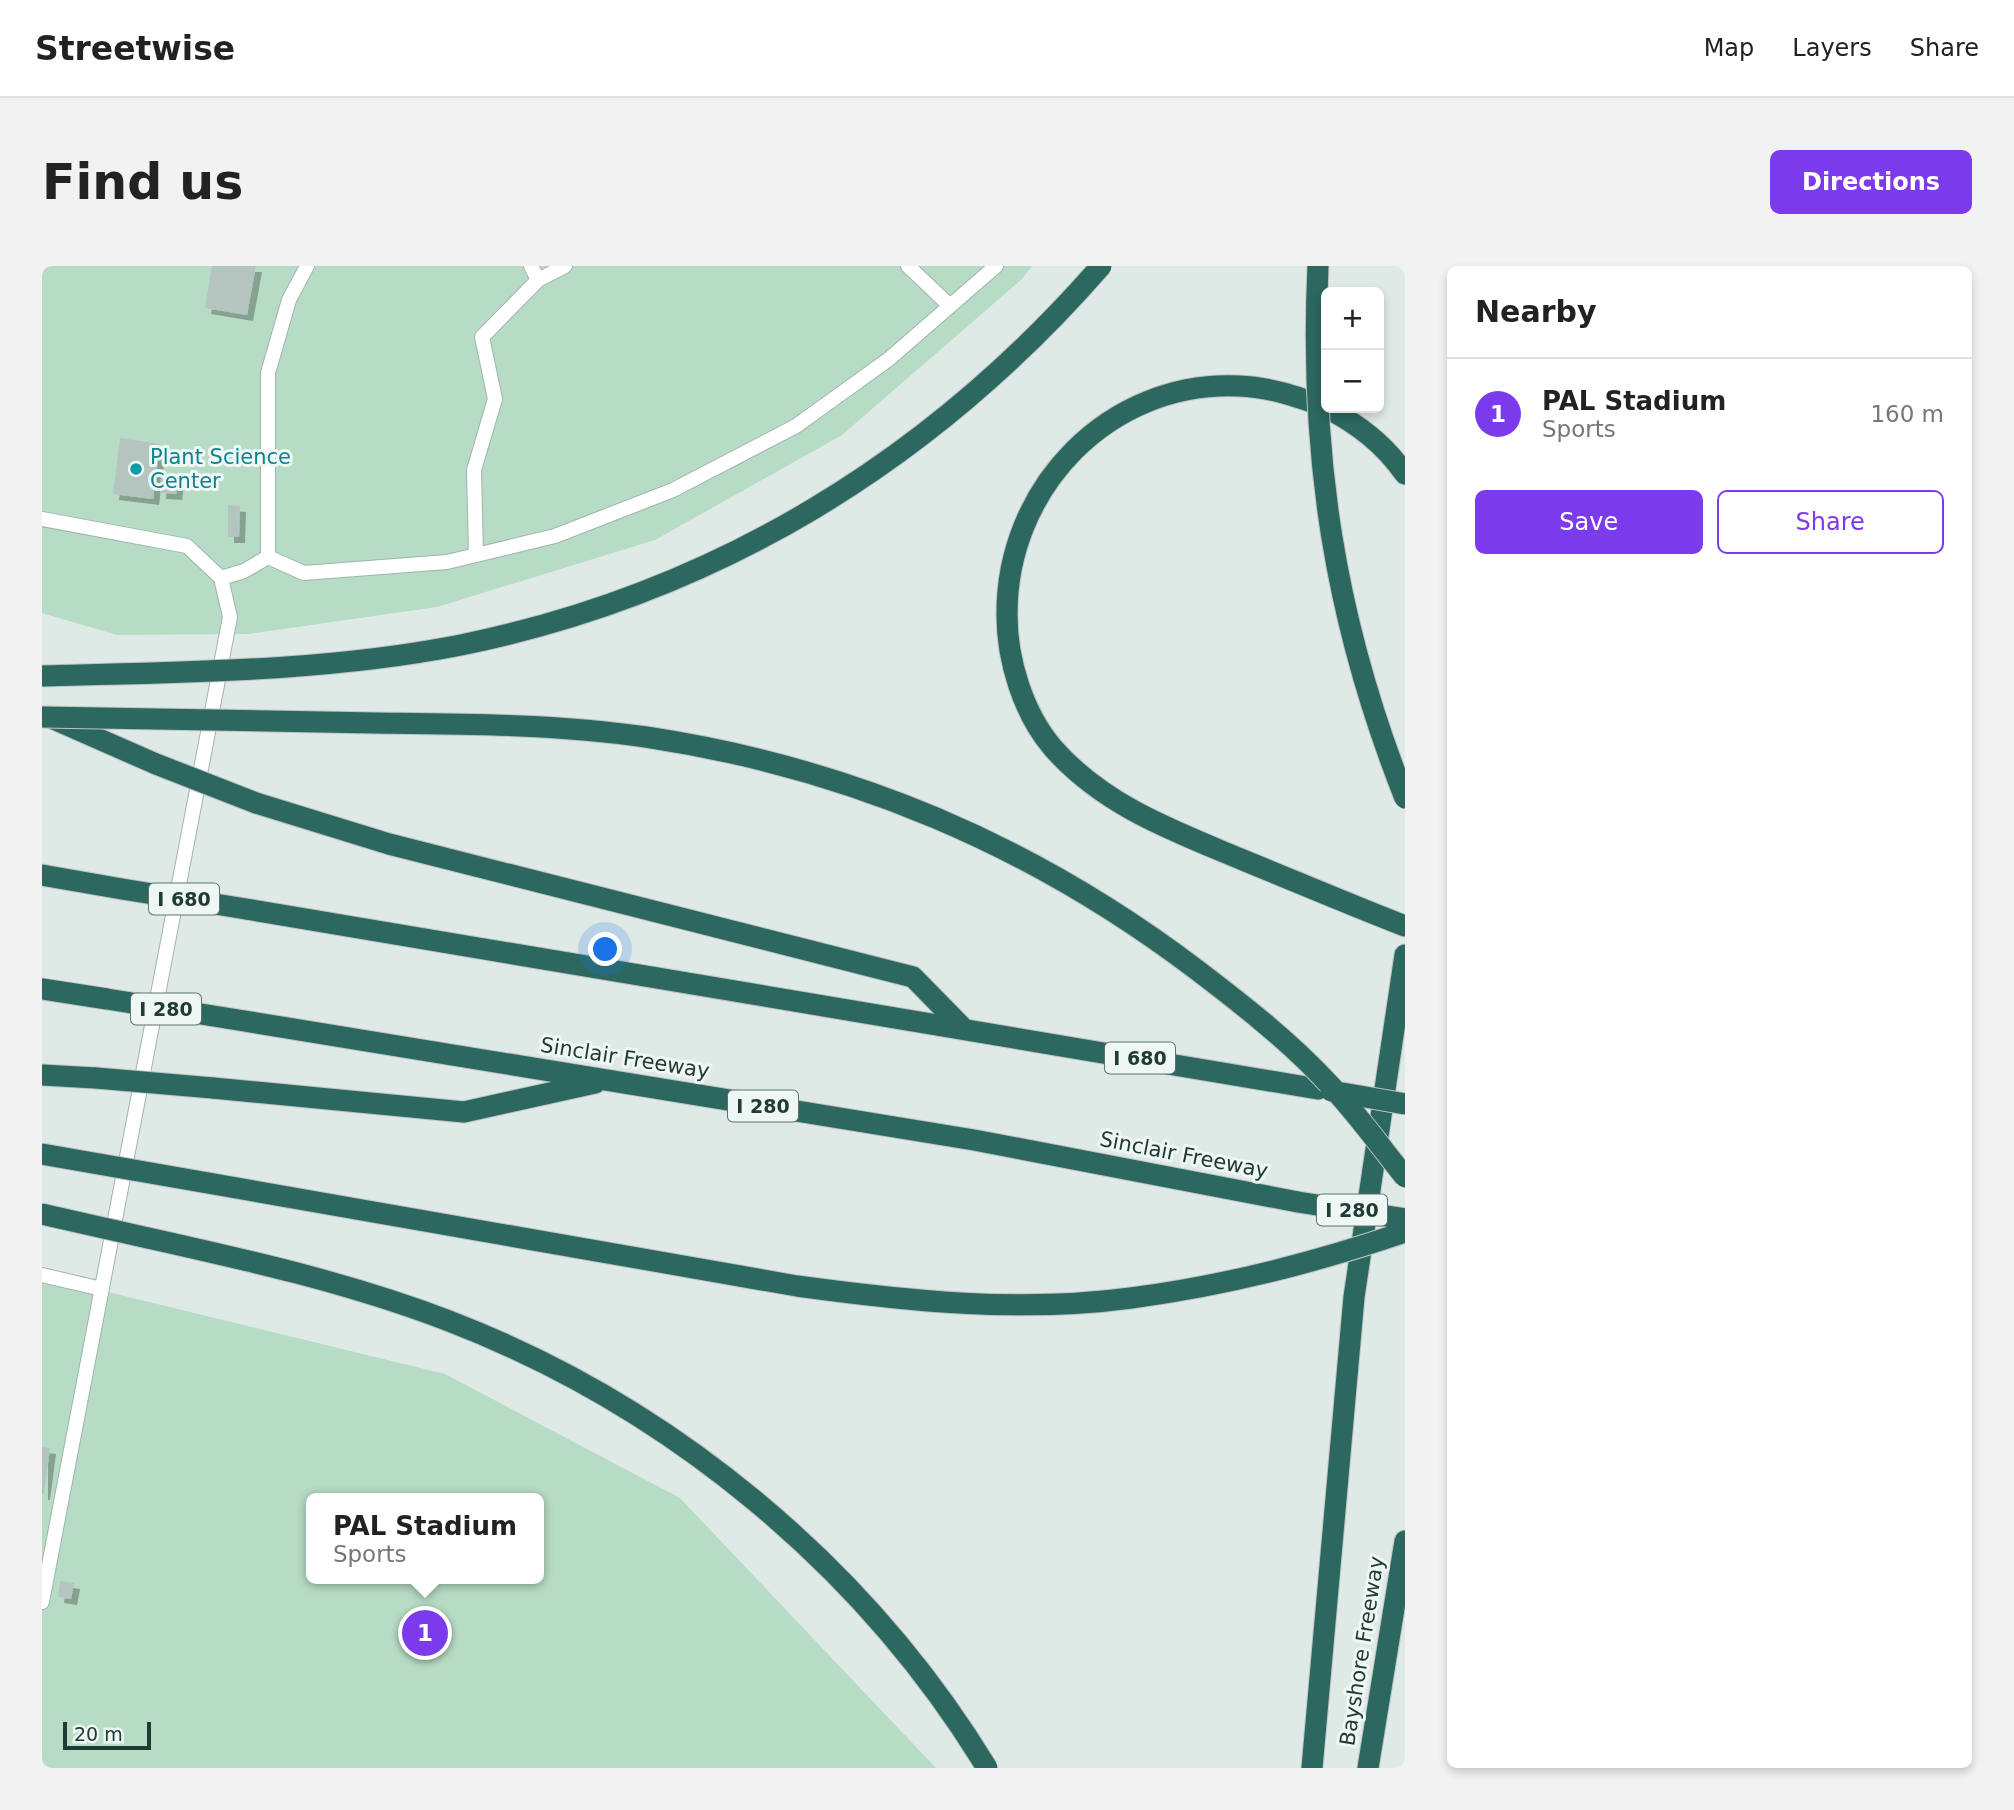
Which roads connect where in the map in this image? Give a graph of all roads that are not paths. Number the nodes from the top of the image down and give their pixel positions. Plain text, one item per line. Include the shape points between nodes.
1 (307, 266) edge
2 (531, 266) edge
3 (565, 266) edge
4 (908, 266) edge
5 (996, 266) edge
6 (1101, 266) edge
7 (1318, 266) edge
8 (538, 280) junction
9 (950, 306) junction
10 (1321, 405) edge
11 (1338, 413) edge
12 (1405, 474) edge
13 (42, 519) edge
14 (476, 555) junction
15 (268, 557) junction
16 (221, 578) junction
17 (42, 676) edge
18 (42, 716) edge
19 (1405, 798) edge
20 (42, 875) edge
21 (1405, 926) edge
22 (1405, 955) edge
23 (42, 989) edge
24 (962, 1027) junction
25 (42, 1075) edge
26 (606, 1080) junction
27 (1405, 1104) edge
28 (42, 1154) edge
29 (1405, 1177) edge
30 (42, 1214) edge
31 (1405, 1219) edge
32 (1405, 1232) edge
33 (42, 1275) edge
34 (102, 1289) junction
35 (1405, 1541) edge
36 (42, 1602) edge
37 (987, 1768) edge
38 (1312, 1768) edge
39 (1368, 1768) edge

1 - 15 lane via 289,300 268,373
2 - 8 lane
3 - 8 lane
4 - 9 lane
5 - 9 lane
6 - 17 highway, bridge via 1012,361 887,463 755,544 660,585 535,627 387,656 231,670
7 - 19 highway, bridge via 1315,362 1320,461 1335,564 1357,658
8 - 14 lane via 482,337 495,400 474,470
9 - 14 lane via 888,359 796,426 673,489 555,536
10 - 21 highway via 1283,392 1198,387 1158,397 1095,431 1067,457 1023,522 1012,556 1007,631 1014,672 1029,710 1051,746 1117,803
11 - 12 highway via 1362,426
13 - 16 lane via 187,546
14 - 15 lane via 447,562 304,573
15 - 16 lane
16 - 34 lane via 230,617
18 - 24 highway, bridge via 256,803 389,844 913,977
18 - 29 highway, bridge via 556,727 736,753 849,783 991,841 1080,888 1149,933 1251,1010 1329,1084
20 - 24 highway, I 680, bridge
22 - 38 highway via 1354,1297
23 - 26 highway, Sinclair Freeway / I 280, bridge
24 - 27 highway, I 680, bridge
25 - 26 highway, bridge via 464,1112
26 - 31 highway, Sinclair Freeway / I 280, bridge via 974,1140
28 - 32 highway, bridge via 797,1286 943,1302 1044,1304 1129,1299 1287,1268
30 - 37 highway, bridge via 362,1292 449,1321 530,1356 607,1397 687,1447 755,1500 869,1610 925,1677
33 - 34 lane
34 - 36 lane
35 - 39 highway, Bayshore Freeway

